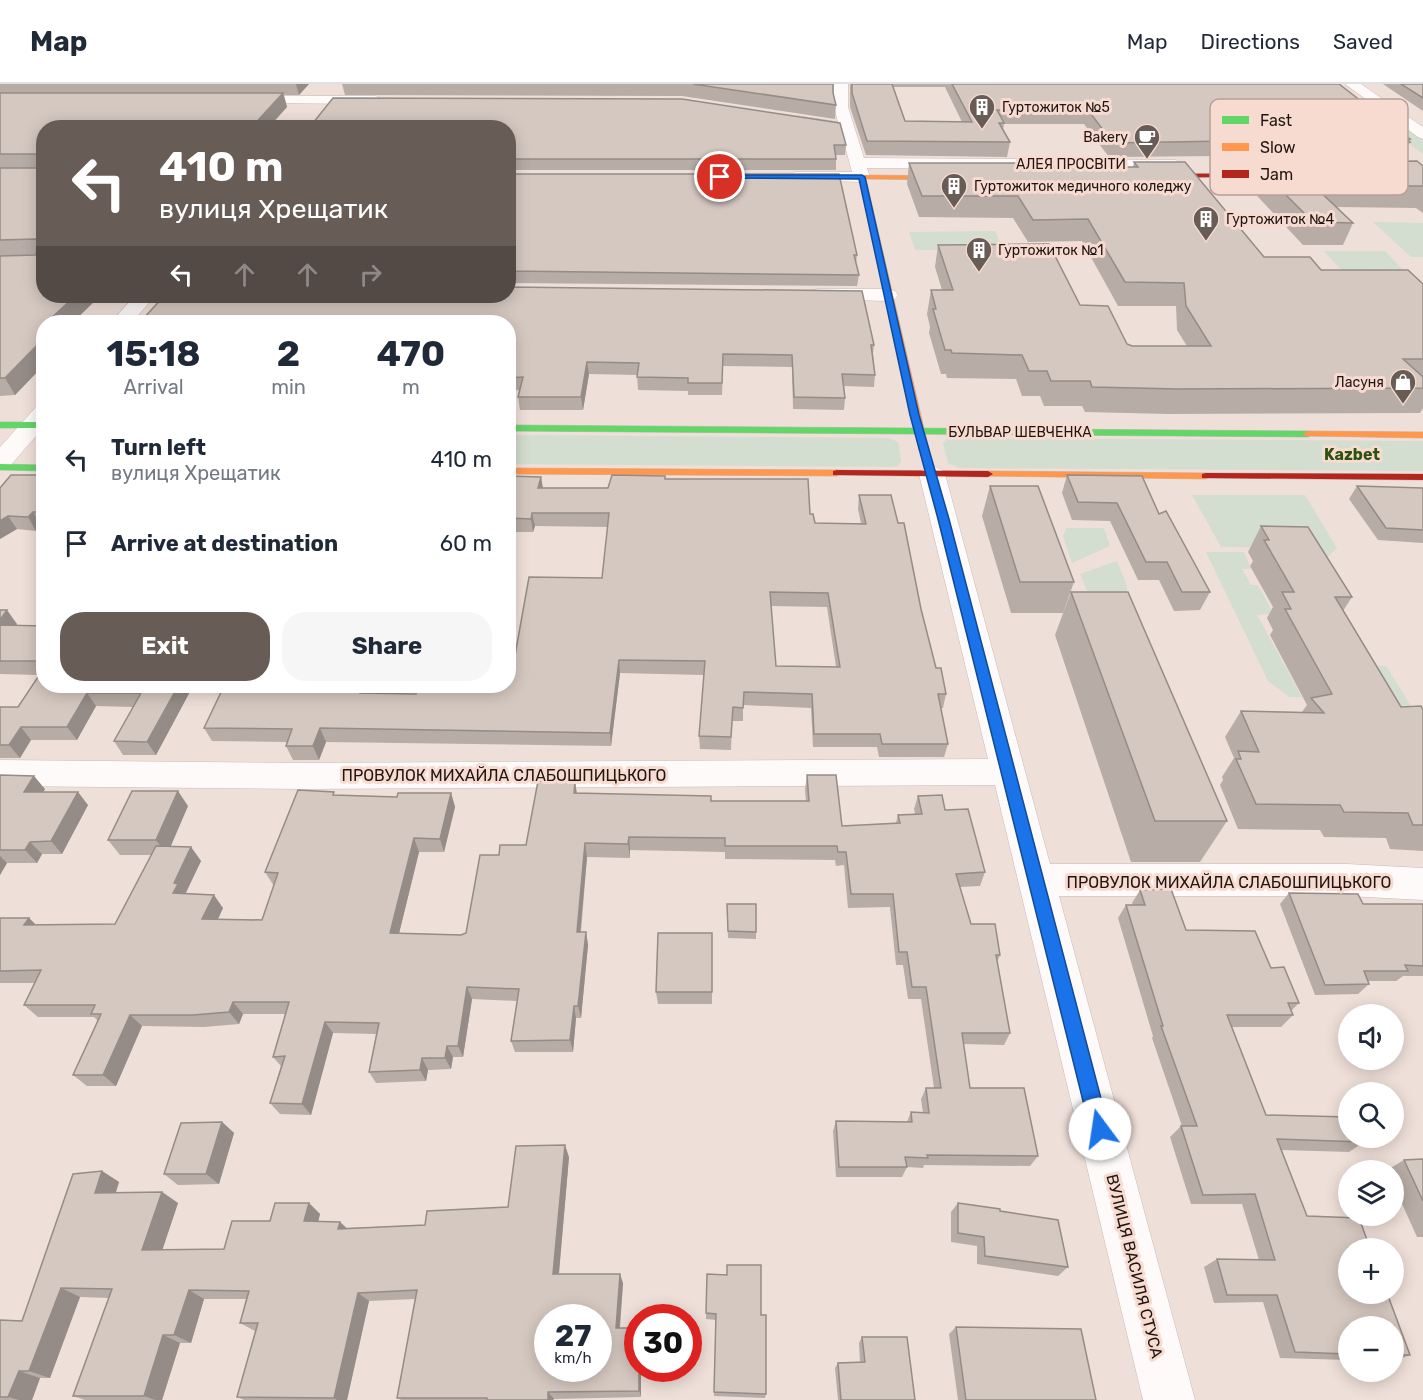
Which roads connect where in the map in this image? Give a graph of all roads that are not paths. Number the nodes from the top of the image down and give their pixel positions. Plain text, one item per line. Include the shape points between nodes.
1 (841, 84) edge
2 (1352, 84) edge
3 (1373, 99) edge
4 (226, 100) edge
5 (390, 100) edge
6 (782, 117) edge
7 (1408, 123) edge
8 (848, 128) junction
9 (1423, 134) edge
10 (1176, 165) edge
11 (860, 170) junction
12 (1210, 174) edge
13 (779, 177) edge
14 (794, 294) edge
15 (888, 295) junction
16 (139, 303) edge
17 (127, 315) edge
18 (36, 421) edge
19 (0, 425) edge
20 (36, 425) edge
21 (516, 428) edge
22 (919, 431) junction
23 (1423, 435) edge
24 (0, 462) edge
25 (0, 468) edge
26 (36, 468) edge
27 (516, 471) edge
28 (932, 474) junction
29 (1423, 477) edge
30 (1008, 772) junction
31 (0, 773) edge
32 (1036, 880) junction
33 (1423, 884) edge
34 (1169, 1400) edge

1 - 8 street, ВУЛИЦЯ ВАСИЛЯ СТУСА via 840,101
2 - 3 street
4 - 5 street
6 - 8 street
7 - 9 street
8 - 11 street, ВУЛИЦЯ ВАСИЛЯ СТУСА
10 - 11 street, АЛЕЯ ПРОСВІТИ
11 - 12 main road
11 - 13 street, АЛЕЯ ПРОСВІТИ
11 - 15 main road, ВУЛИЦЯ ВАСИЛЯ СТУСА
14 - 15 street
15 - 22 main road, ВУЛИЦЯ ВАСИЛЯ СТУСА
16 - 17 street
18 - 19 main road
20 - 24 street
21 - 22 main road, БУЛЬВАР ШЕВЧЕНКА
22 - 23 main road, БУЛЬВАР ШЕВЧЕНКА
22 - 28 main road, ВУЛИЦЯ ВАСИЛЯ СТУСА
25 - 26 main road
27 - 28 main road
28 - 29 main road
28 - 30 street, ВУЛИЦЯ ВАСИЛЯ СТУСА
30 - 31 street, ПРОВУЛОК МИХАЙЛА СЛАБОШПИЦЬКОГО via 303,776
30 - 32 street, ВУЛИЦЯ ВАСИЛЯ СТУСА
32 - 33 street, ПРОВУЛОК МИХАЙЛА СЛАБОШПИЦЬКОГО via 1347,880
32 - 34 street, ВУЛИЦЯ ВАСИЛЯ СТУСА

